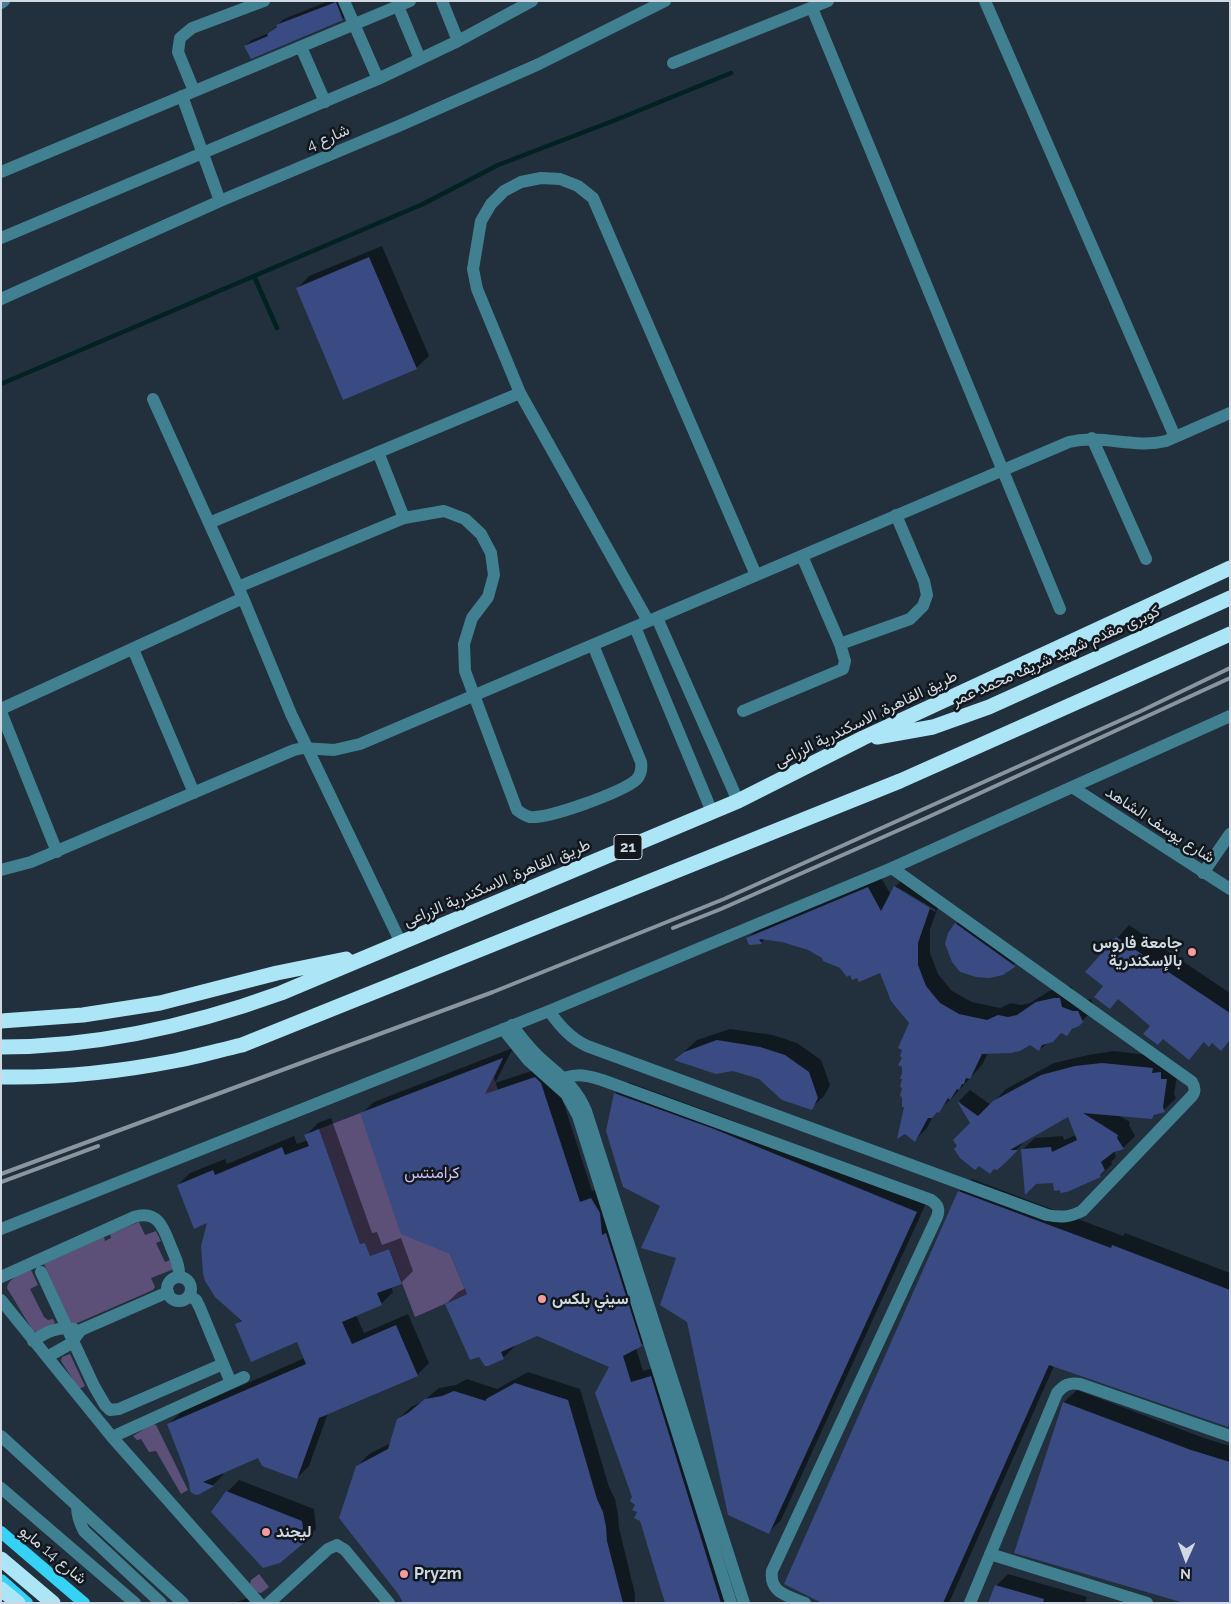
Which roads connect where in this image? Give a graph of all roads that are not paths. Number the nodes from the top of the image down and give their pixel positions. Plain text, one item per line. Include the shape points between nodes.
1 (264, 1) edge
2 (344, 1) edge
3 (442, 1) edge
4 (532, 1) edge
5 (664, 1) edge
6 (828, 1) edge
7 (985, 1) edge
8 (404, 4) edge
9 (812, 8) junction
10 (354, 24) junction
11 (458, 41) junction
12 (301, 47) junction
13 (420, 59) junction
14 (673, 63) dead end
15 (378, 79) junction
16 (188, 94) junction
17 (326, 102) junction
18 (203, 154) junction
19 (1, 172) edge
20 (220, 202) junction
21 (1, 238) edge
22 (1, 299) edge
23 (520, 393) junction
24 (153, 399) dead end
25 (1230, 413) edge
26 (1175, 437) junction
27 (1092, 438) junction
28 (378, 452) junction
29 (1003, 470) junction
30 (896, 515) junction
31 (404, 518) junction
32 (209, 523) junction
33 (802, 556) junction
34 (1146, 559) dead end
35 (1230, 568) edge
36 (756, 575) junction
37 (241, 593) junction
38 (1230, 598) edge
39 (1060, 609) dead end
40 (653, 619) junction
41 (635, 627) junction
42 (1230, 634) edge
43 (840, 644) junction
44 (593, 645) junction
45 (133, 649) junction
46 (474, 696) junction
47 (1, 711) edge
48 (743, 711) dead end
49 (1230, 716) edge
50 (863, 738) junction
51 (310, 749) junction
52 (1072, 787) junction
53 (194, 793) junction
54 (738, 800) junction
55 (712, 812) junction
56 (1230, 834) edge
57 (58, 852) junction
58 (892, 868) junction
59 (1, 870) edge
60 (1202, 872) junction
61 (1230, 889) edge
62 (400, 943) junction
63 (375, 954) junction
64 (549, 1011) junction
65 (3, 1022) edge
66 (507, 1027) junction
67 (1, 1047) edge
68 (1, 1077) edge
69 (558, 1080) junction
70 (1, 1229) edge
71 (41, 1272) dead end
72 (1, 1277) edge
73 (179, 1277) junction
74 (168, 1292) junction
75 (189, 1296) junction
76 (1, 1300) edge
77 (67, 1328) junction
78 (81, 1330) junction
79 (33, 1341) junction
80 (74, 1341) junction
81 (657, 1350) junction
82 (47, 1357) junction
83 (223, 1364) junction
84 (244, 1377) dead end
85 (231, 1383) junction
86 (1, 1436) edge
87 (1230, 1436) edge
88 (112, 1437) junction
89 (1, 1488) edge
90 (77, 1506) junction
91 (1, 1532) edge
92 (990, 1554) junction
93 (1, 1559) edge
94 (1, 1580) edge
95 (1, 1589) edge
96 (18, 1603) edge
97 (27, 1603) edge
98 (52, 1603) edge
99 (84, 1603) edge
100 (135, 1603) edge
101 (161, 1603) edge
102 (183, 1603) edge
103 (259, 1603) edge
104 (269, 1603) edge
105 (389, 1603) edge
106 (731, 1603) edge
107 (744, 1603) edge
108 (804, 1603) edge
109 (970, 1603) edge
110 (1147, 1603) edge

1 - 16 street via 192,28 180,38 178,52
2 - 10 street
3 - 11 street
4 - 11 street
5 - 20 street, شارع 4 via 539,64
6 - 9 street
7 - 26 street
8 - 10 street
8 - 13 street
9 - 14 street
9 - 29 street
10 - 12 street
10 - 15 street
11 - 13 street
12 - 16 street
12 - 17 street
13 - 15 street
15 - 17 street
16 - 18 street
16 - 19 street
17 - 18 street
18 - 20 street
18 - 21 street
20 - 22 street, شارع 4
23 - 28 street
23 - 36 street via 477,289 473,270 477,240 481,221 504,191 540,178 560,179 578,186 594,198
23 - 40 street
24 - 32 street
25 - 26 street
26 - 27 street via 1147,444
27 - 29 street via 1069,442
27 - 34 street
28 - 31 street
28 - 32 street
29 - 30 street
29 - 39 street
30 - 33 street
30 - 43 street via 924,581 927,595 923,606 910,619
31 - 37 street
31 - 46 street via 444,511 465,519 481,534 491,553 494,575 488,596 472,618 464,644 464,671
32 - 37 street
33 - 36 street
33 - 43 street
35 - 50 highway, طريق القاهرة, الاسكندرية الزراعى / 21
36 - 40 street
37 - 45 street
37 - 51 street via 274,675
38 - 50 highway, كوبرى مقدم شهيد شريف محمد عمر via 961,718 910,732
40 - 41 street
40 - 54 street
41 - 44 street
41 - 55 street
42 - 68 highway, 21 via 900,781 242,1045 131,1068
43 - 48 street via 845,661 843,669
44 - 46 street
44 - 46 street via 641,762 640,773 634,781 586,804 534,817 517,810
45 - 47 street
45 - 53 street
46 - 51 street via 360,744 334,750
47 - 57 street
49 - 52 street
50 - 54 highway, طريق القاهرة, الاسكندرية الزراعى / 21
51 - 53 street via 294,750
51 - 62 street
52 - 58 street
52 - 60 street, شارع يوسف الشاهد
53 - 57 street
54 - 55 highway, طريق القاهرة, الاسكندرية الزراعى / 21
55 - 62 highway, طريق القاهرة, الاسكندرية الزراعى / 21
56 - 60 street
57 - 59 street
58 - 64 street
58 - 64 street via 1195,1086 1192,1096 1082,1211 1059,1218 1047,1215 587,1046 574,1040
60 - 61 street, شارع يوسف الشاهد
62 - 63 highway, طريق القاهرة, الاسكندرية الزراعى / 21
63 - 65 highway via 277,973 160,1003 83,1015
63 - 67 highway, طريق القاهرة, الاسكندرية الزراعى / 21 via 281,993 195,1021 106,1039
64 - 66 street
66 - 69 street via 528,1060
66 - 70 street
69 - 81 street via 581,1122
69 - 108 street via 581,1075 602,1080 937,1204 937,1217 772,1571 774,1588
71 - 77 street
72 - 73 street via 144,1215 153,1217 163,1227 178,1264
73 - 74 street via 168,1283
73 - 75 street via 190,1283
74 - 75 street via 177,1301
74 - 78 street
75 - 83 street via 196,1300
76 - 79 street
77 - 78 street
77 - 79 street via 51,1331
77 - 80 street
78 - 80 street
79 - 82 street
80 - 82 street
80 - 83 street via 105,1405 113,1410
81 - 106 street
81 - 107 street
82 - 88 street
83 - 85 street
84 - 85 street
85 - 88 street
86 - 90 street
87 - 92 street via 1071,1382 1057,1393
88 - 103 street
89 - 100 street
90 - 101 street via 79,1523 84,1531
90 - 102 street
91 - 99 main road, شارع 14 مايو
92 - 109 street
92 - 110 street
93 - 98 highway
94 - 97 main road
95 - 96 highway
104 - 105 street via 328,1549 337,1546 345,1550

